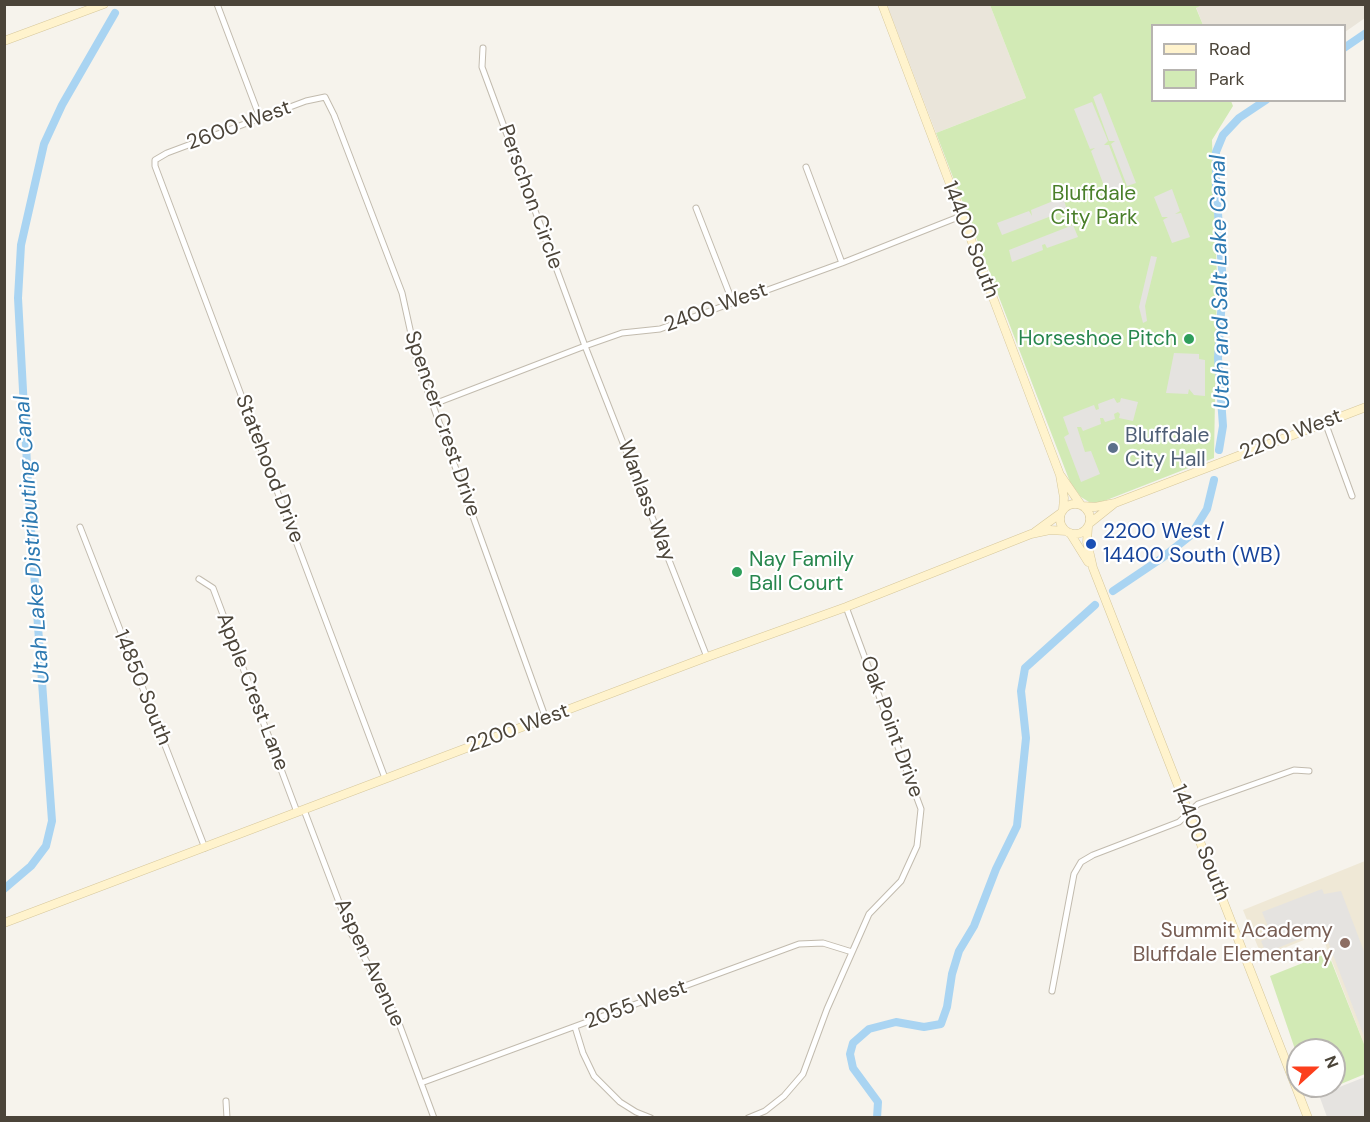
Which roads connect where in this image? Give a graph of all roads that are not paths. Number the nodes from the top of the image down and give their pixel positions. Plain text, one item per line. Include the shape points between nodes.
1 (104, 4) edge
2 (217, 4) edge
3 (882, 4) edge
4 (4, 41) edge
5 (483, 48) dead end
6 (325, 97) joint
7 (260, 118) junction
8 (155, 160) joint
9 (806, 167) dead end
10 (696, 208) dead end
11 (961, 216) junction
12 (842, 263) junction
13 (733, 303) junction
14 (585, 346) junction
15 (434, 404) junction
16 (1365, 407) edge
17 (1324, 422) junction
18 (1060, 475) junction
19 (1352, 496) dead end
20 (1115, 503) junction
21 (1082, 505) junction
22 (1062, 511) junction
23 (1089, 525) junction
24 (80, 527) dead end
25 (1068, 532) junction
26 (1031, 534) junction
27 (1093, 568) junction
28 (199, 579) dead end
29 (846, 607) junction
30 (707, 657) junction
31 (546, 719) junction
32 (1309, 771) dead end
33 (385, 778) junction
34 (301, 811) junction
35 (1189, 812) junction
36 (205, 848) junction
37 (4, 923) edge
38 (852, 952) junction
39 (1052, 991) dead end
40 (575, 1027) junction
41 (421, 1083) junction
42 (226, 1101) dead end
43 (227, 1118) edge
44 (434, 1118) edge
45 (651, 1118) edge
46 (748, 1118) edge
47 (1308, 1118) edge

1 - 4 street
2 - 7 street
3 - 11 street, 14400 South
5 - 14 street, Perschon Circle via 482,67
6 - 7 street, 2600 West
6 - 15 street, Spencer Crest Drive via 402,293 417,361
7 - 8 street, 2600 West
8 - 33 street, Statehood Drive via 159,180
9 - 12 street
10 - 13 street
11 - 12 street, 2400 West
11 - 18 street, 14400 South
12 - 13 street, 2400 West
13 - 14 street, 2400 West via 660,329 622,333
14 - 15 street, 2400 West
14 - 30 street, Wanlass Way
15 - 31 street, Spencer Crest Drive
16 - 17 street, 2200 West
17 - 19 street
17 - 20 street, 2200 West
18 - 21 street, 14400 South
18 - 22 street, 14400 South
20 - 21 street, 2200 West
20 - 23 street, 2200 West
21 - 22 street via 1070,504
21 - 23 street via 1089,513
22 - 25 street via 1060,523
22 - 26 street, 2200 West
23 - 25 street via 1080,533
23 - 27 street, 14400 South via 1086,537
24 - 36 street, 14850 South
25 - 26 street, 2200 West
25 - 27 street, 14400 South
26 - 29 street, 2200 West
27 - 35 street, 14400 South
28 - 34 street, Apple Crest Lane via 213,588
29 - 30 street, 2200 West
29 - 38 street, Oak Point Drive via 921,809 917,846 901,881 869,914
30 - 31 street, 2200 West
31 - 33 street, 2200 West
32 - 35 street via 1294,770 1198,804
33 - 34 street, 2200 West
34 - 36 street, 2200 West
34 - 41 street, Aspen Avenue via 350,931 397,1018
35 - 39 street via 1179,822 1081,862 1074,874
35 - 47 street, 14400 South
36 - 37 street, 2200 West
38 - 40 street, 2055 West via 824,943 799,944
38 - 46 street, Oak Point Drive via 803,1074 784,1096
40 - 41 street, 2055 West
40 - 45 street via 594,1076 620,1102
41 - 44 street, Aspen Avenue
42 - 43 street

